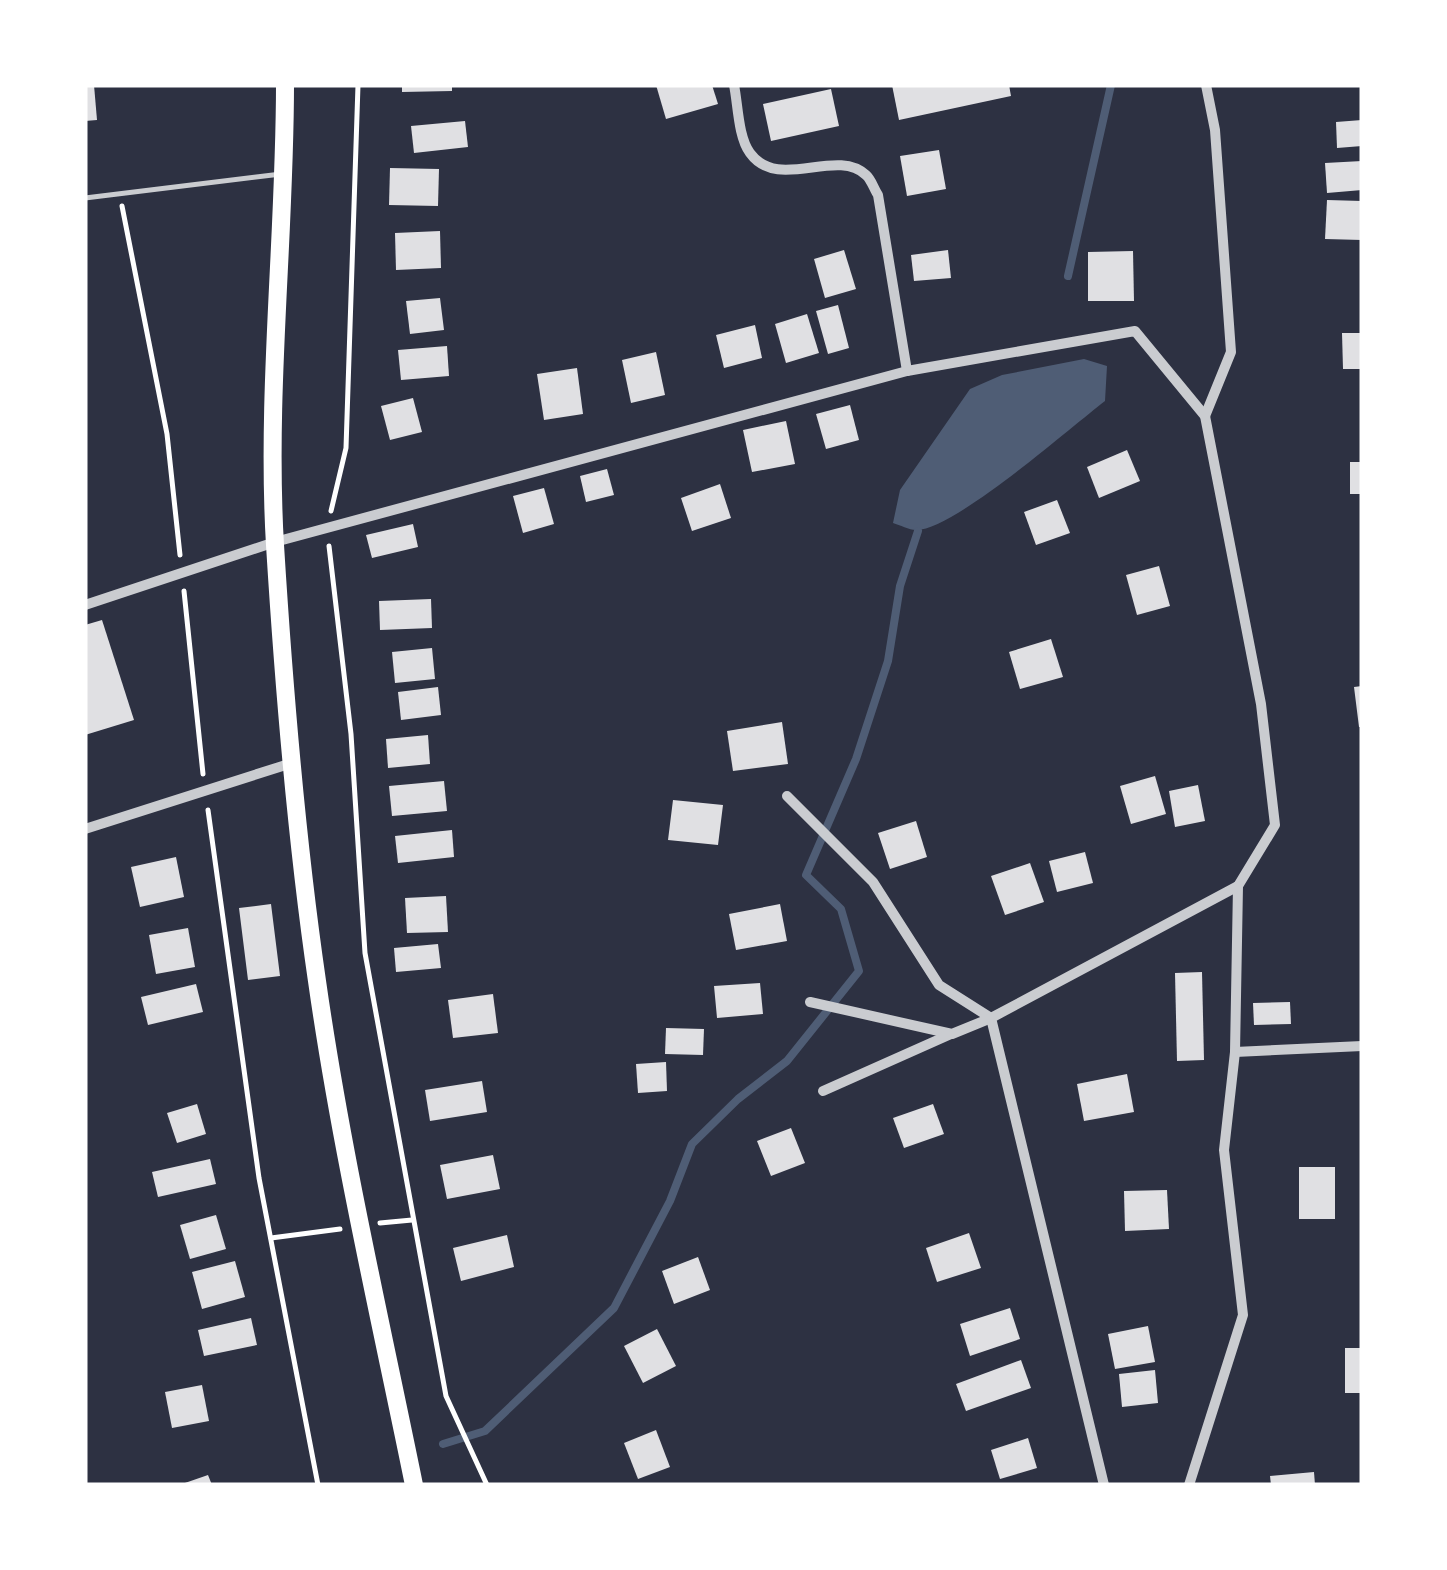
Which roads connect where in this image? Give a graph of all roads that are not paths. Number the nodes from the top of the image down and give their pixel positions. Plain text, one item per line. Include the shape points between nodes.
1 (284, 85) edge
2 (734, 85) edge
3 (1206, 85) edge
4 (284, 174) junction
5 (85, 198) edge
6 (908, 372) junction
7 (1205, 416) junction
8 (275, 542) junction
9 (85, 605) edge
10 (292, 764) junction
11 (787, 796) dead end
12 (85, 829) edge
13 (1238, 886) junction
14 (810, 1002) dead end
15 (991, 1018) junction
16 (952, 1034) junction
17 (1362, 1046) edge
18 (1235, 1052) junction
19 (823, 1091) dead end
20 (414, 1485) edge
21 (1104, 1485) edge
22 (1190, 1485) edge

1 - 4 main road
2 - 6 street via 747,150 762,166 844,165 865,174 878,194
3 - 7 street via 1230,352
4 - 5 lane
4 - 8 main road
6 - 7 street via 1134,331
6 - 8 street
7 - 13 street via 1261,704 1275,825
8 - 9 street
8 - 10 main road
10 - 12 street
10 - 20 main road via 317,982
11 - 15 street via 873,882 939,985
13 - 15 street
13 - 18 street
14 - 16 street
15 - 16 street
15 - 21 street
16 - 19 street
17 - 18 street
18 - 22 street via 1224,1150 1243,1316

